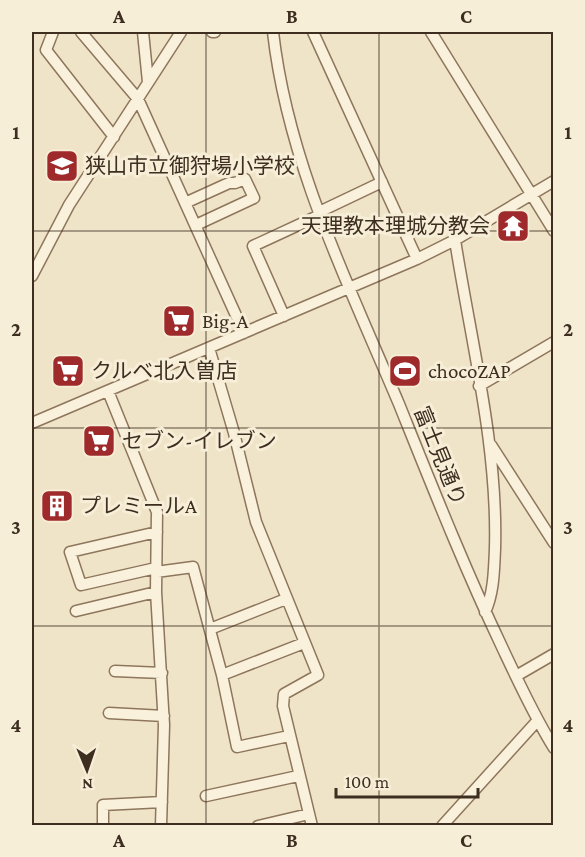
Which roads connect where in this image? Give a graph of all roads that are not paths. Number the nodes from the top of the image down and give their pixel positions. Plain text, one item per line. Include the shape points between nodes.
1 (52, 32) edge
2 (81, 32) edge
3 (143, 32) edge
4 (181, 32) edge
5 (273, 32) edge
6 (313, 32) edge
7 (431, 32) edge
8 (148, 82) junction
9 (138, 99) junction
10 (114, 137) junction
11 (382, 182) junction
12 (554, 182) edge
13 (531, 195) junction
14 (185, 203) junction
15 (319, 214) junction
16 (196, 225) junction
17 (554, 231) edge
18 (455, 240) junction
19 (417, 259) junction
20 (32, 276) edge
21 (349, 289) junction
22 (284, 316) junction
23 (244, 333) junction
24 (554, 342) edge
25 (209, 348) junction
26 (479, 386) junction
27 (108, 391) junction
28 (32, 423) edge
29 (489, 442) junction
30 (157, 532) junction
31 (554, 543) edge
32 (156, 570) junction
33 (156, 592) junction
34 (286, 599) junction
35 (76, 610) dead end
36 (485, 612) junction
37 (210, 629) junction
38 (304, 643) junction
39 (554, 654) edge
40 (114, 671) dead end
41 (162, 673) junction
42 (222, 675) junction
43 (516, 676) junction
44 (109, 713) dead end
45 (164, 716) junction
46 (538, 720) junction
47 (289, 736) junction
48 (552, 744) edge
49 (298, 776) junction
50 (206, 796) dead end
51 (162, 802) junction
52 (310, 820) edge
53 (103, 825) edge
54 (161, 825) edge
55 (258, 825) edge
56 (442, 825) edge

1 - 10 street via 46,50
2 - 9 street
3 - 8 street
4 - 8 street
5 - 15 street, 富士見通り via 291,129
6 - 11 street
7 - 13 street
8 - 9 street
9 - 10 street
9 - 14 street
10 - 20 street via 69,205
11 - 15 street
11 - 19 street
12 - 13 street
13 - 17 street
13 - 18 street
14 - 16 street
14 - 16 street via 245,179 254,198
15 - 21 street, 富士見通り
15 - 22 street via 253,246
16 - 23 street
18 - 19 street
18 - 26 street
19 - 21 street
21 - 22 street
21 - 36 street, 富士見通り
22 - 23 street
23 - 25 street
24 - 26 street
25 - 27 street
25 - 34 street via 256,522
26 - 29 street
27 - 28 street
27 - 30 street via 157,512
29 - 31 street
29 - 36 street via 496,514 491,597
30 - 32 street
30 - 32 street via 70,552 81,585
32 - 33 street
32 - 37 street via 194,567
33 - 35 street
33 - 41 street
34 - 37 street
34 - 38 street
36 - 43 street, 富士見通り
37 - 42 street
38 - 42 street
38 - 47 street via 318,675 284,694
39 - 43 street
40 - 41 street
41 - 45 street
42 - 47 street via 237,747
43 - 46 street, 富士見通り
44 - 45 street
45 - 51 street
46 - 48 street, 富士見通り
46 - 56 street
47 - 49 street
49 - 50 street
49 - 52 street
51 - 53 street via 103,805
51 - 54 street
52 - 55 street

